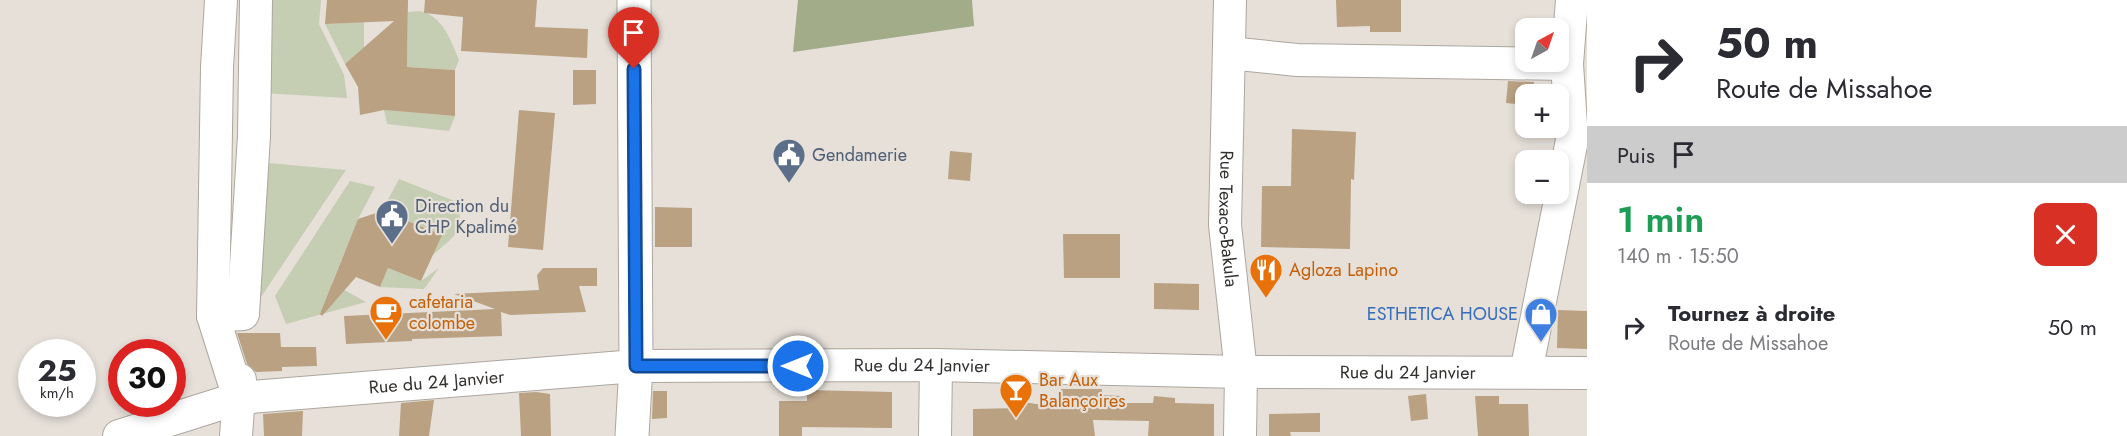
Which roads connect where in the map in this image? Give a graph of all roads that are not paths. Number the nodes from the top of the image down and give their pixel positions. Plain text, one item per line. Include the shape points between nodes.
1 (221, 0) edge
2 (256, 0) edge
3 (634, 0) edge
4 (1230, 0) edge
5 (1572, 0) edge
6 (1569, 38) edge
7 (1229, 53) junction
8 (1515, 63) edge
9 (1568, 72) edge
10 (228, 315) junction
11 (936, 365) junction
12 (636, 366) junction
13 (1241, 372) junction
14 (1526, 372) junction
15 (1587, 373) edge
16 (239, 398) junction
17 (119, 436) edge
18 (236, 436) edge
19 (632, 436) edge
20 (934, 436) edge
21 (1240, 436) edge

1 - 10 street via 217,68
2 - 10 street via 254,136
3 - 12 main road
4 - 7 street, Rue Texaco-Bakula
5 - 6 street
7 - 8 street via 1297,60
7 - 13 street, Rue Texaco-Bakula via 1226,225
9 - 14 street via 1572,140
10 - 16 street
11 - 12 street, Rue du 24 Janvier
11 - 13 street, Rue du 24 Janvier
11 - 20 street
12 - 16 street, Rue du 24 Janvier
12 - 19 main road
13 - 14 street, Rue du 24 Janvier
13 - 21 street, Rue Texaco-Bakula
14 - 15 street, Rue du 24 Janvier
16 - 17 street, Rue du 24 Janvier
16 - 18 street

